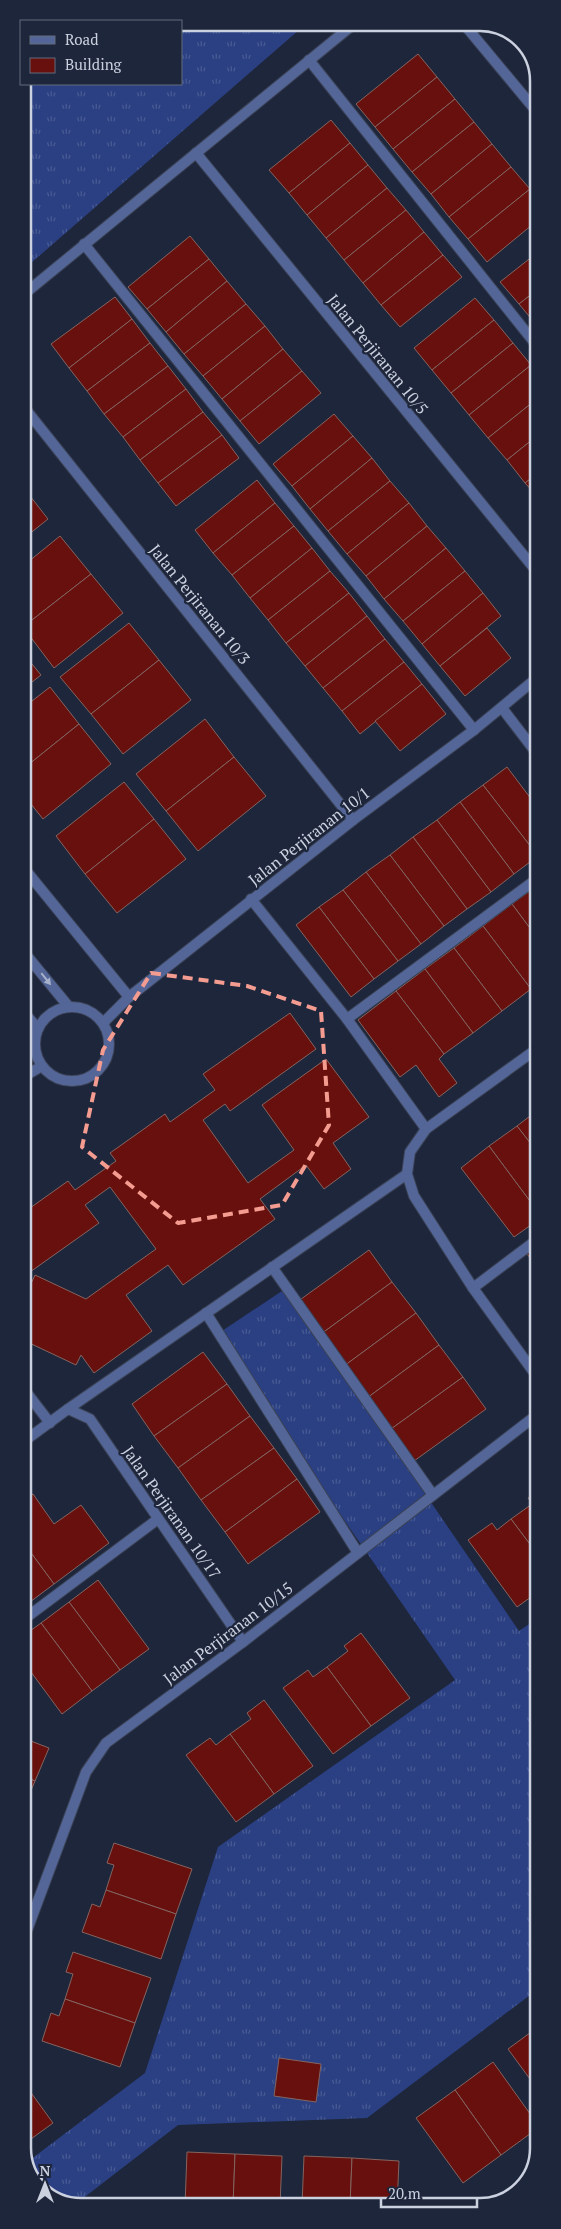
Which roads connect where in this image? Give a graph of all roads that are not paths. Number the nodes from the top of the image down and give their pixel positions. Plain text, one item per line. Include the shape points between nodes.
1 (345, 31) edge
2 (470, 31) edge
3 (309, 60) junction
4 (530, 103) edge
5 (196, 153) junction
6 (84, 244) junction
7 (31, 288) edge
8 (530, 337) edge
9 (31, 416) edge
10 (530, 563) edge
11 (530, 684) edge
12 (502, 708) junction
13 (474, 730) junction
14 (530, 744) edge
15 (353, 820) junction
16 (31, 877) edge
17 (530, 884) edge
18 (251, 900) junction
19 (31, 961) edge
20 (129, 997) junction
21 (69, 1007) junction
22 (347, 1020) junction
23 (31, 1021) edge
24 (103, 1023) junction
25 (38, 1029) junction
26 (530, 1054) edge
27 (42, 1066) junction
28 (31, 1072) edge
29 (426, 1129) junction
30 (407, 1174) junction
31 (530, 1245) edge
32 (272, 1268) junction
33 (473, 1288) junction
34 (206, 1314) junction
35 (530, 1367) edge
36 (31, 1398) edge
37 (68, 1409) junction
38 (530, 1420) edge
39 (50, 1423) junction
40 (31, 1436) edge
41 (433, 1495) junction
42 (158, 1519) junction
43 (358, 1553) junction
44 (31, 1614) edge
45 (243, 1642) junction
46 (31, 1922) edge

1 - 3 street
2 - 4 street
3 - 5 street
3 - 8 street
5 - 6 street
5 - 10 street, Jalan Perjiranan 10/5
6 - 7 street
6 - 13 street
9 - 15 street, Jalan Perjiranan 10/3
11 - 12 street, Jalan Perjiranan 10/1
12 - 13 street, Jalan Perjiranan 10/1
12 - 14 street
13 - 15 street, Jalan Perjiranan 10/1
15 - 18 street, Jalan Perjiranan 10/1
16 - 20 street
17 - 22 street
18 - 20 street, Jalan Perjiranan 10/1
18 - 22 street
19 -> 21 street
20 - 24 street, Jalan Perjiranan 10/1
21 - 24 street via 88,1011
21 - 25 street via 56,1010
22 - 29 street
23 - 25 street
24 - 27 street via 108,1034 108,1054 99,1070 88,1078 63,1080
25 - 27 street via 36,1054
26 - 29 street
27 - 28 street
29 - 30 street via 410,1152
30 - 32 street
30 - 33 street via 414,1196
31 - 33 street
32 - 34 street
32 - 41 street
33 - 35 street
34 - 37 street
34 - 43 street
36 - 39 street
37 - 39 street
37 - 42 street, Jalan Perjiranan 10/17 via 90,1419
38 - 41 street, Jalan Perjiranan 10/15
39 - 40 street
41 - 43 street, Jalan Perjiranan 10/15
42 - 44 street
42 - 45 street, Jalan Perjiranan 10/17
43 - 45 street, Jalan Perjiranan 10/15
45 - 46 street, Jalan Perjiranan 10/15 via 106,1743 86,1772

